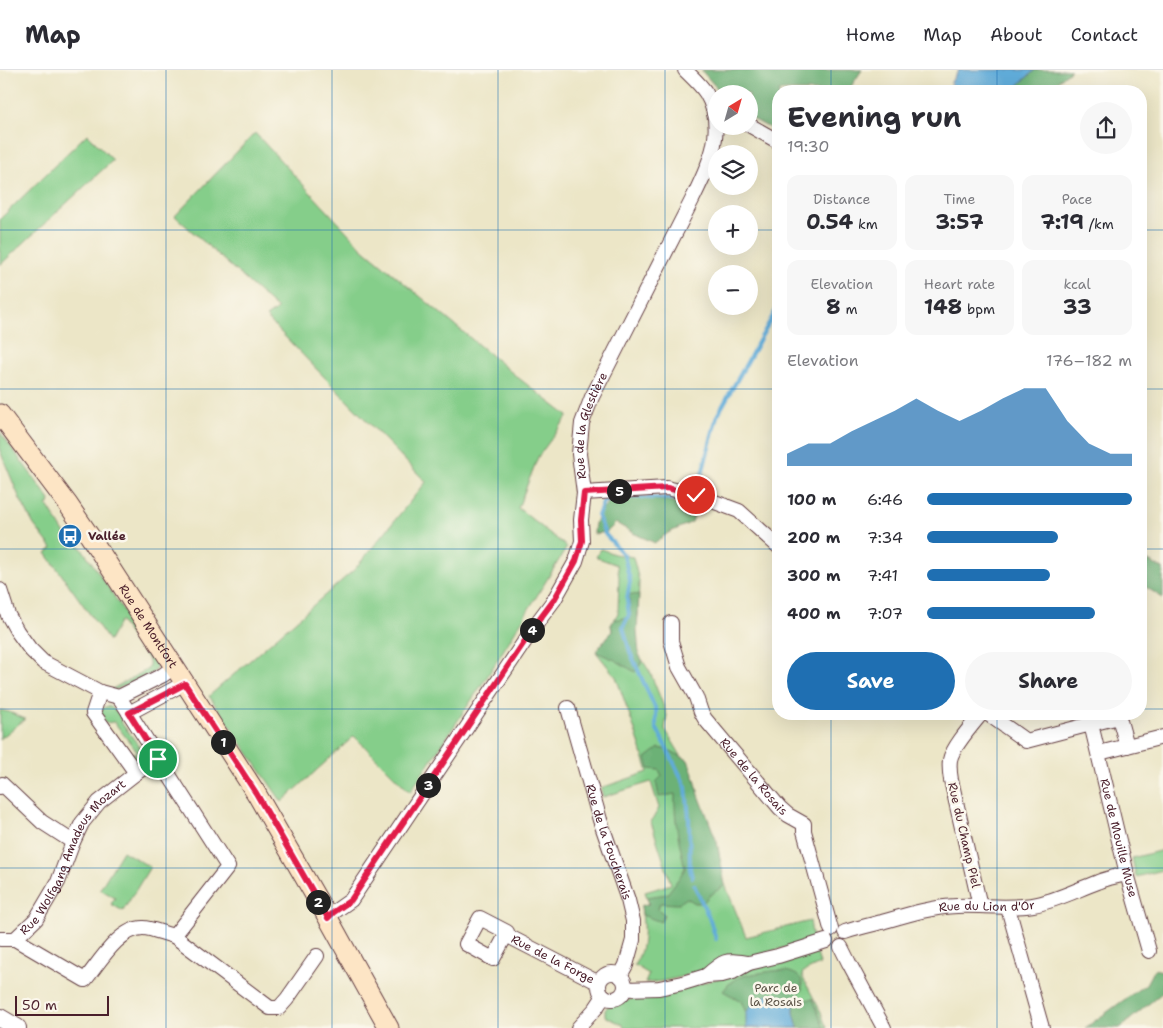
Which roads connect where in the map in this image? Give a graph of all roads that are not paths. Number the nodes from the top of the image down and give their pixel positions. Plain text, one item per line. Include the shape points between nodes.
1 (685, 70) edge
2 (708, 98) edge
3 (758, 130) edge
4 (717, 135) edge
5 (772, 138) edge
6 (0, 414) edge
7 (584, 493) junction
8 (772, 541) edge
9 (0, 590) edge
10 (671, 623) dead end
11 (174, 667) junction
12 (185, 684) junction
13 (100, 692) junction
14 (118, 698) junction
15 (568, 708) dead end
16 (129, 713) junction
17 (976, 720) edge
18 (996, 720) edge
19 (1104, 720) edge
20 (1120, 720) edge
21 (1092, 724) junction
22 (1163, 737) edge
23 (1128, 746) junction
24 (1099, 753) junction
25 (158, 759) junction
26 (136, 773) junction
27 (0, 787) edge
28 (73, 842) junction
29 (1127, 874) junction
30 (980, 906) junction
31 (1008, 908) junction
32 (328, 918) junction
33 (845, 932) junction
34 (506, 935) dead end
35 (829, 935) junction
36 (174, 936) junction
37 (16, 938) junction
38 (0, 939) edge
39 (841, 947) junction
40 (1149, 950) dead end
41 (317, 956) dead end
42 (620, 976) junction
43 (602, 990) junction
44 (625, 990) junction
45 (0, 1018) edge
46 (17, 1028) edge
47 (389, 1028) edge
48 (578, 1028) edge
49 (884, 1028) edge
50 (1042, 1028) edge

1 - 2 street, Rue de la Glestière
3 - 5 street
4 - 7 street, Rue de la Glestière via 705,173 592,397 582,423 580,454
6 - 11 main road, Rue de Montfort via 67,503
7 - 8 street via 667,488 696,495 739,511
7 - 32 street, Rue de la Glestière via 582,541 576,561 554,600 351,900
9 - 13 street via 8,615 30,649 43,662
10 - 35 street, Rue de la Rosais via 671,641 679,667 705,719 780,808 804,824
11 - 12 main road, Rue de Montfort
11 - 14 street
12 - 16 street
12 - 32 main road, Rue de Montfort via 256,793
13 - 14 street
13 - 26 street via 93,713
14 - 16 street
15 - 42 street, Rue de la Foucherais via 633,921 633,940
16 - 25 street
17 - 30 street, Rue du Champ Piel via 950,758 949,769
18 - 21 street via 1026,741
19 - 21 street
20 - 23 street
21 - 24 street, Rue de Mouille Muse
22 - 23 street
23 - 24 street
24 - 29 street, Rue de Mouille Muse
25 - 26 street, Rue Wolfgang Amadeus Mozart
25 - 36 street via 228,867
26 - 28 street, Rue Wolfgang Amadeus Mozart via 99,802 82,823
27 - 28 street via 2,784 42,822
28 - 37 street, Rue Wolfgang Amadeus Mozart via 58,882 36,919
29 - 31 street, Rue du Lion d'Or via 1096,882 1051,901
29 - 40 street, Rue de Mouille Muse
30 - 31 street, Rue du Lion d'Or
30 - 33 street, Rue du Lion d'Or via 933,908
31 - 50 street
32 - 47 main road, Rue de Montfort
33 - 35 street via 834,928
33 - 39 street via 846,942
34 - 43 street, Rue de la Forge
35 - 39 street via 830,946
35 - 44 street via 749,963 728,974 659,988
36 - 37 street via 143,928 128,932 116,941 85,980
36 - 41 street via 270,1008 279,1008 287,1000
37 - 38 street
39 - 49 street
42 - 43 street via 604,976
42 - 44 street via 625,982
43 - 44 street via 612,999
43 - 48 street via 596,1008
45 - 46 street

